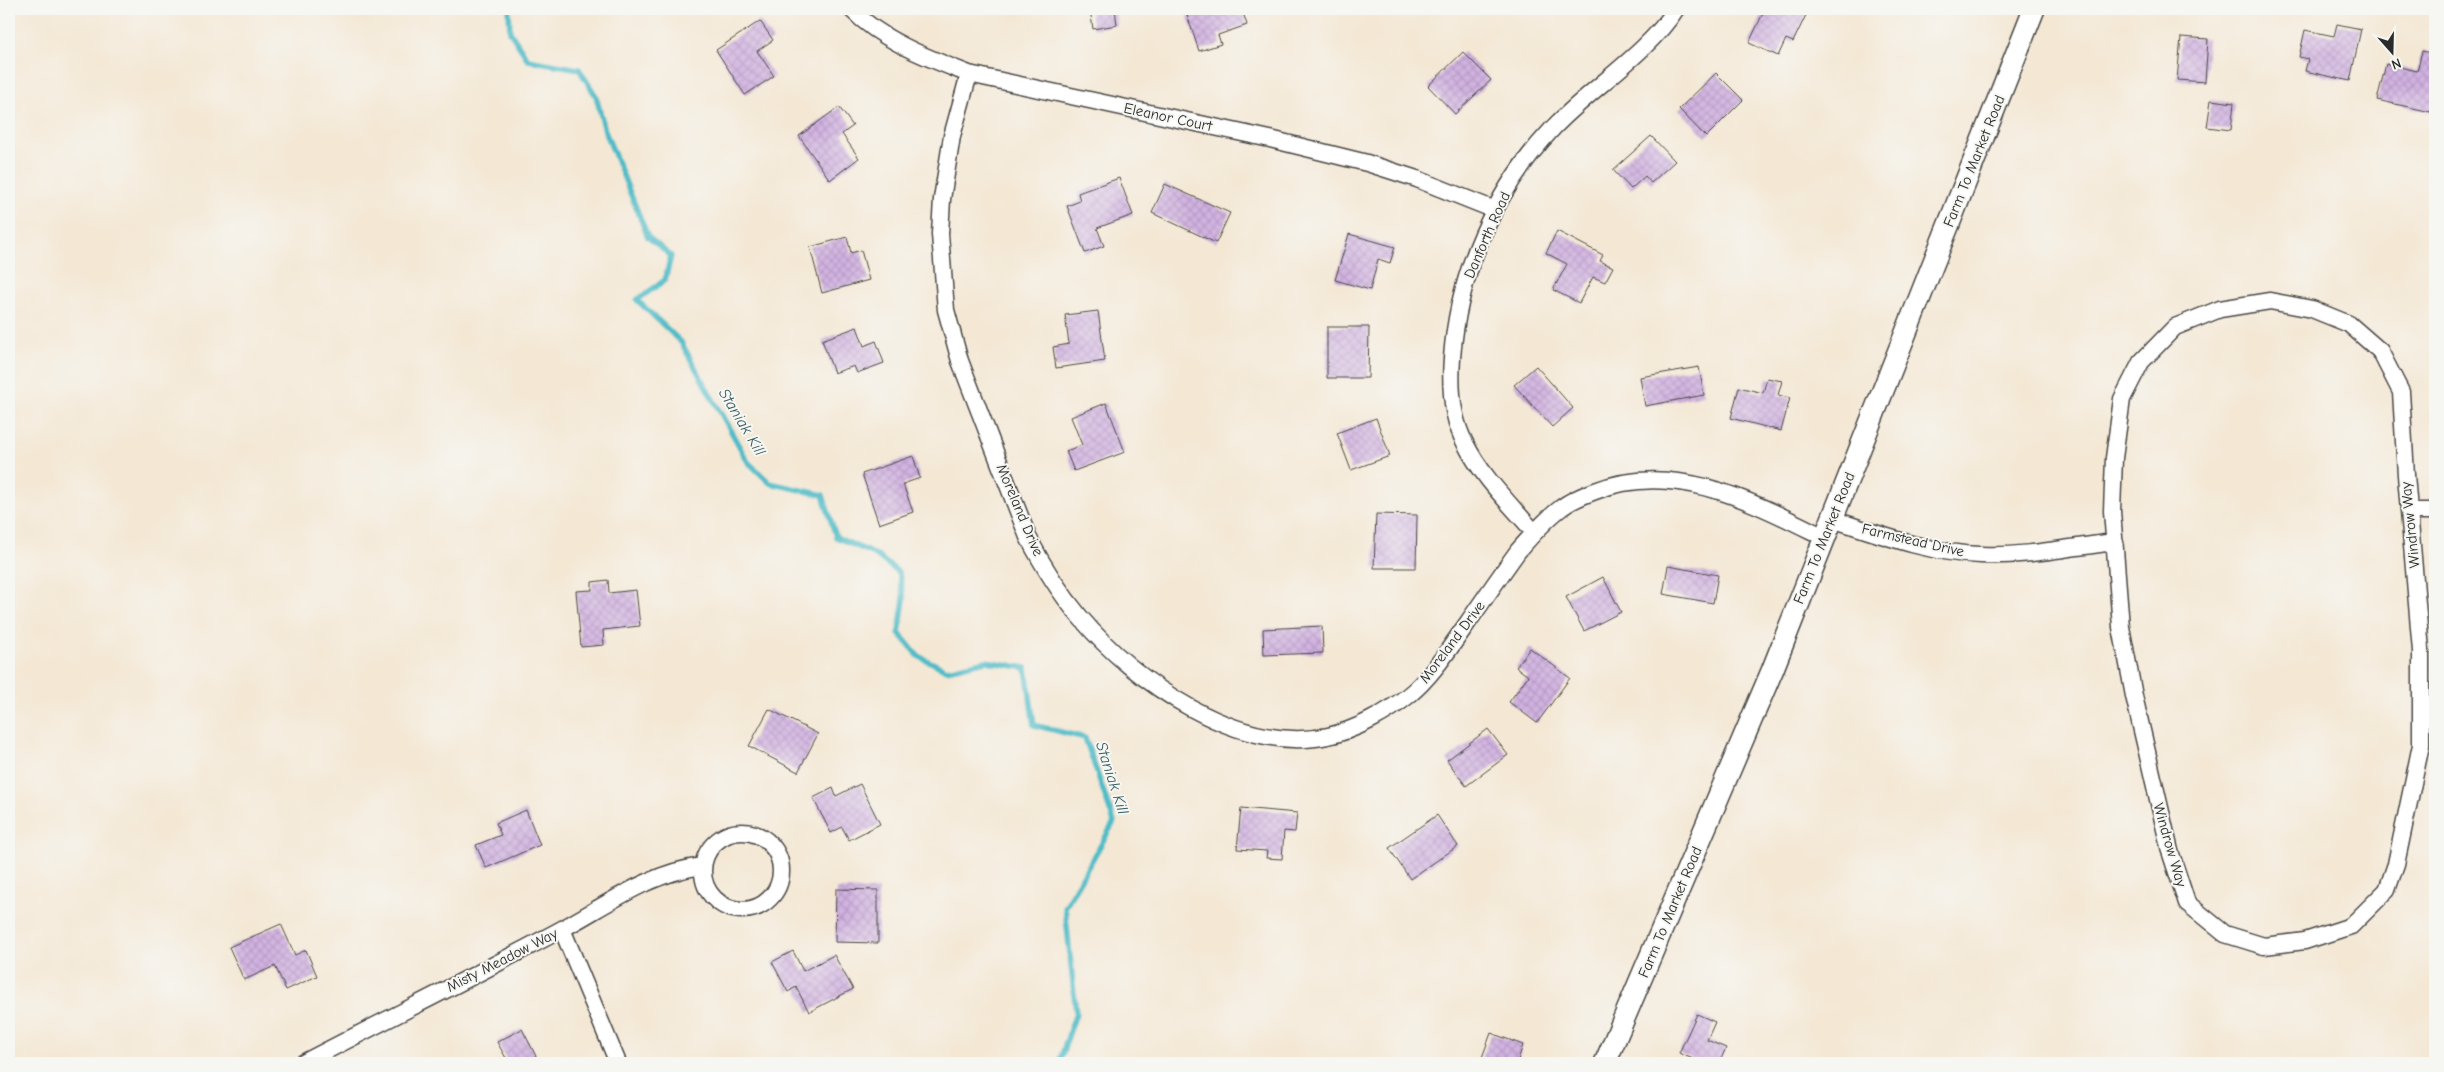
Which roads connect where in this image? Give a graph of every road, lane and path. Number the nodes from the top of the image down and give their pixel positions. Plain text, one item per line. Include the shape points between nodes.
1 (851, 9) edge
2 (1676, 9) edge
3 (2034, 9) edge
4 (969, 74) junction
5 (1494, 210) junction
6 (2409, 511) junction
7 (2435, 511) edge
8 (1828, 528) junction
9 (1534, 532) junction
10 (2115, 542) junction
11 (703, 866) junction
12 (562, 928) junction
13 (303, 1063) edge
14 (618, 1063) edge
15 (1605, 1063) edge

1 - 4 street, Eleanor Court via 880,32 926,57
2 - 5 street, Danforth Road via 1656,34 1554,127 1519,169
3 - 8 street, Farm To Market Road
4 - 5 street, Eleanor Court via 1367,163
4 - 9 street, Moreland Drive via 952,136 942,198 942,274 951,333 1028,538 1043,565 1080,617 1149,682 1203,713 1264,736 1296,739 1328,736 1358,725 1390,709 1431,674
5 - 9 street, Danforth Road via 1471,263 1459,302 1453,351 1453,400 1464,443 1478,465
6 - 7 street
6 - 10 street, Windrow Way via 2401,392 2380,351 2350,324 2312,309 2270,301 2220,309 2175,327 2142,362 2122,399 2114,458 2112,511
6 - 10 street, Windrow Way via 2421,651 2421,745 2396,864 2387,890 2351,926 2305,941 2264,946 2225,934 2188,903 2170,851 2120,627
8 - 9 street, Moreland Drive via 1697,484 1636,480 1604,487 1562,507
8 - 10 street, Farmstead Drive via 1882,535 1980,555
8 - 15 street, Farm To Market Road via 1772,671
11 - 11 street via 708,891 729,908 755,908 776,892 781,880 782,867 772,844 750,832 737,832 714,843
11 - 12 street, Misty Meadow Way via 669,872 629,890
12 - 13 street, Misty Meadow Way
12 - 14 street

